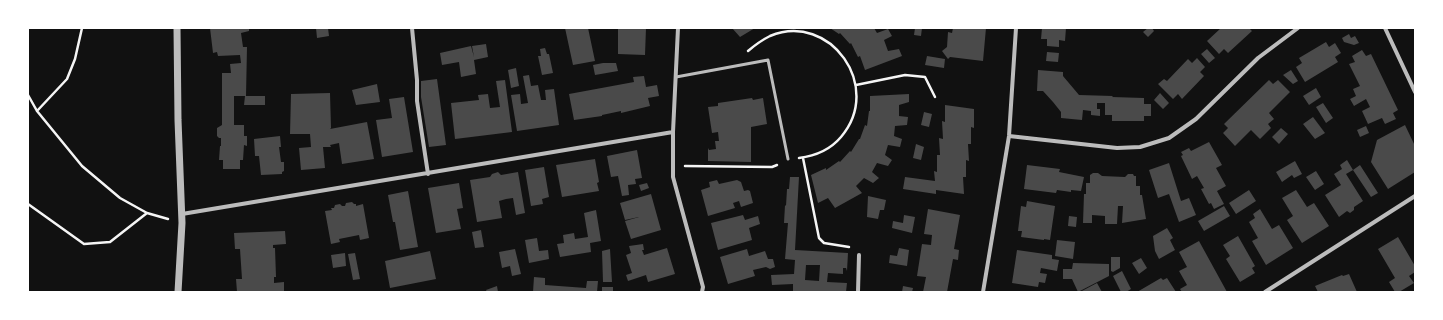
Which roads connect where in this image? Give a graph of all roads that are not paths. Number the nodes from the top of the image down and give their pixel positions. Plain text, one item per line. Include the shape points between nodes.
1 (177, 28) edge
2 (412, 28) edge
3 (678, 28) edge
4 (1016, 28) edge
5 (1298, 28) edge
6 (1385, 28) edge
7 (676, 77) junction
8 (1415, 92) edge
9 (673, 132) junction
10 (1008, 136) junction
11 (788, 159) road end
12 (428, 174) junction
13 (1415, 196) edge
14 (182, 214) junction
15 (859, 255) road end
16 (178, 292) edge
17 (702, 292) edge
18 (858, 292) edge
19 (983, 292) edge
20 (1265, 292) edge

1 - 14 street
2 - 12 street via 417,101
3 - 7 street
4 - 10 street
5 - 10 street via 1258,58 1196,119 1169,138 1140,147 1118,148
6 - 8 street
7 - 9 street
7 - 11 lane via 768,60
9 - 12 street
9 - 17 street via 673,177
10 - 19 street
12 - 14 street
13 - 20 street
14 - 16 street
15 - 18 street

